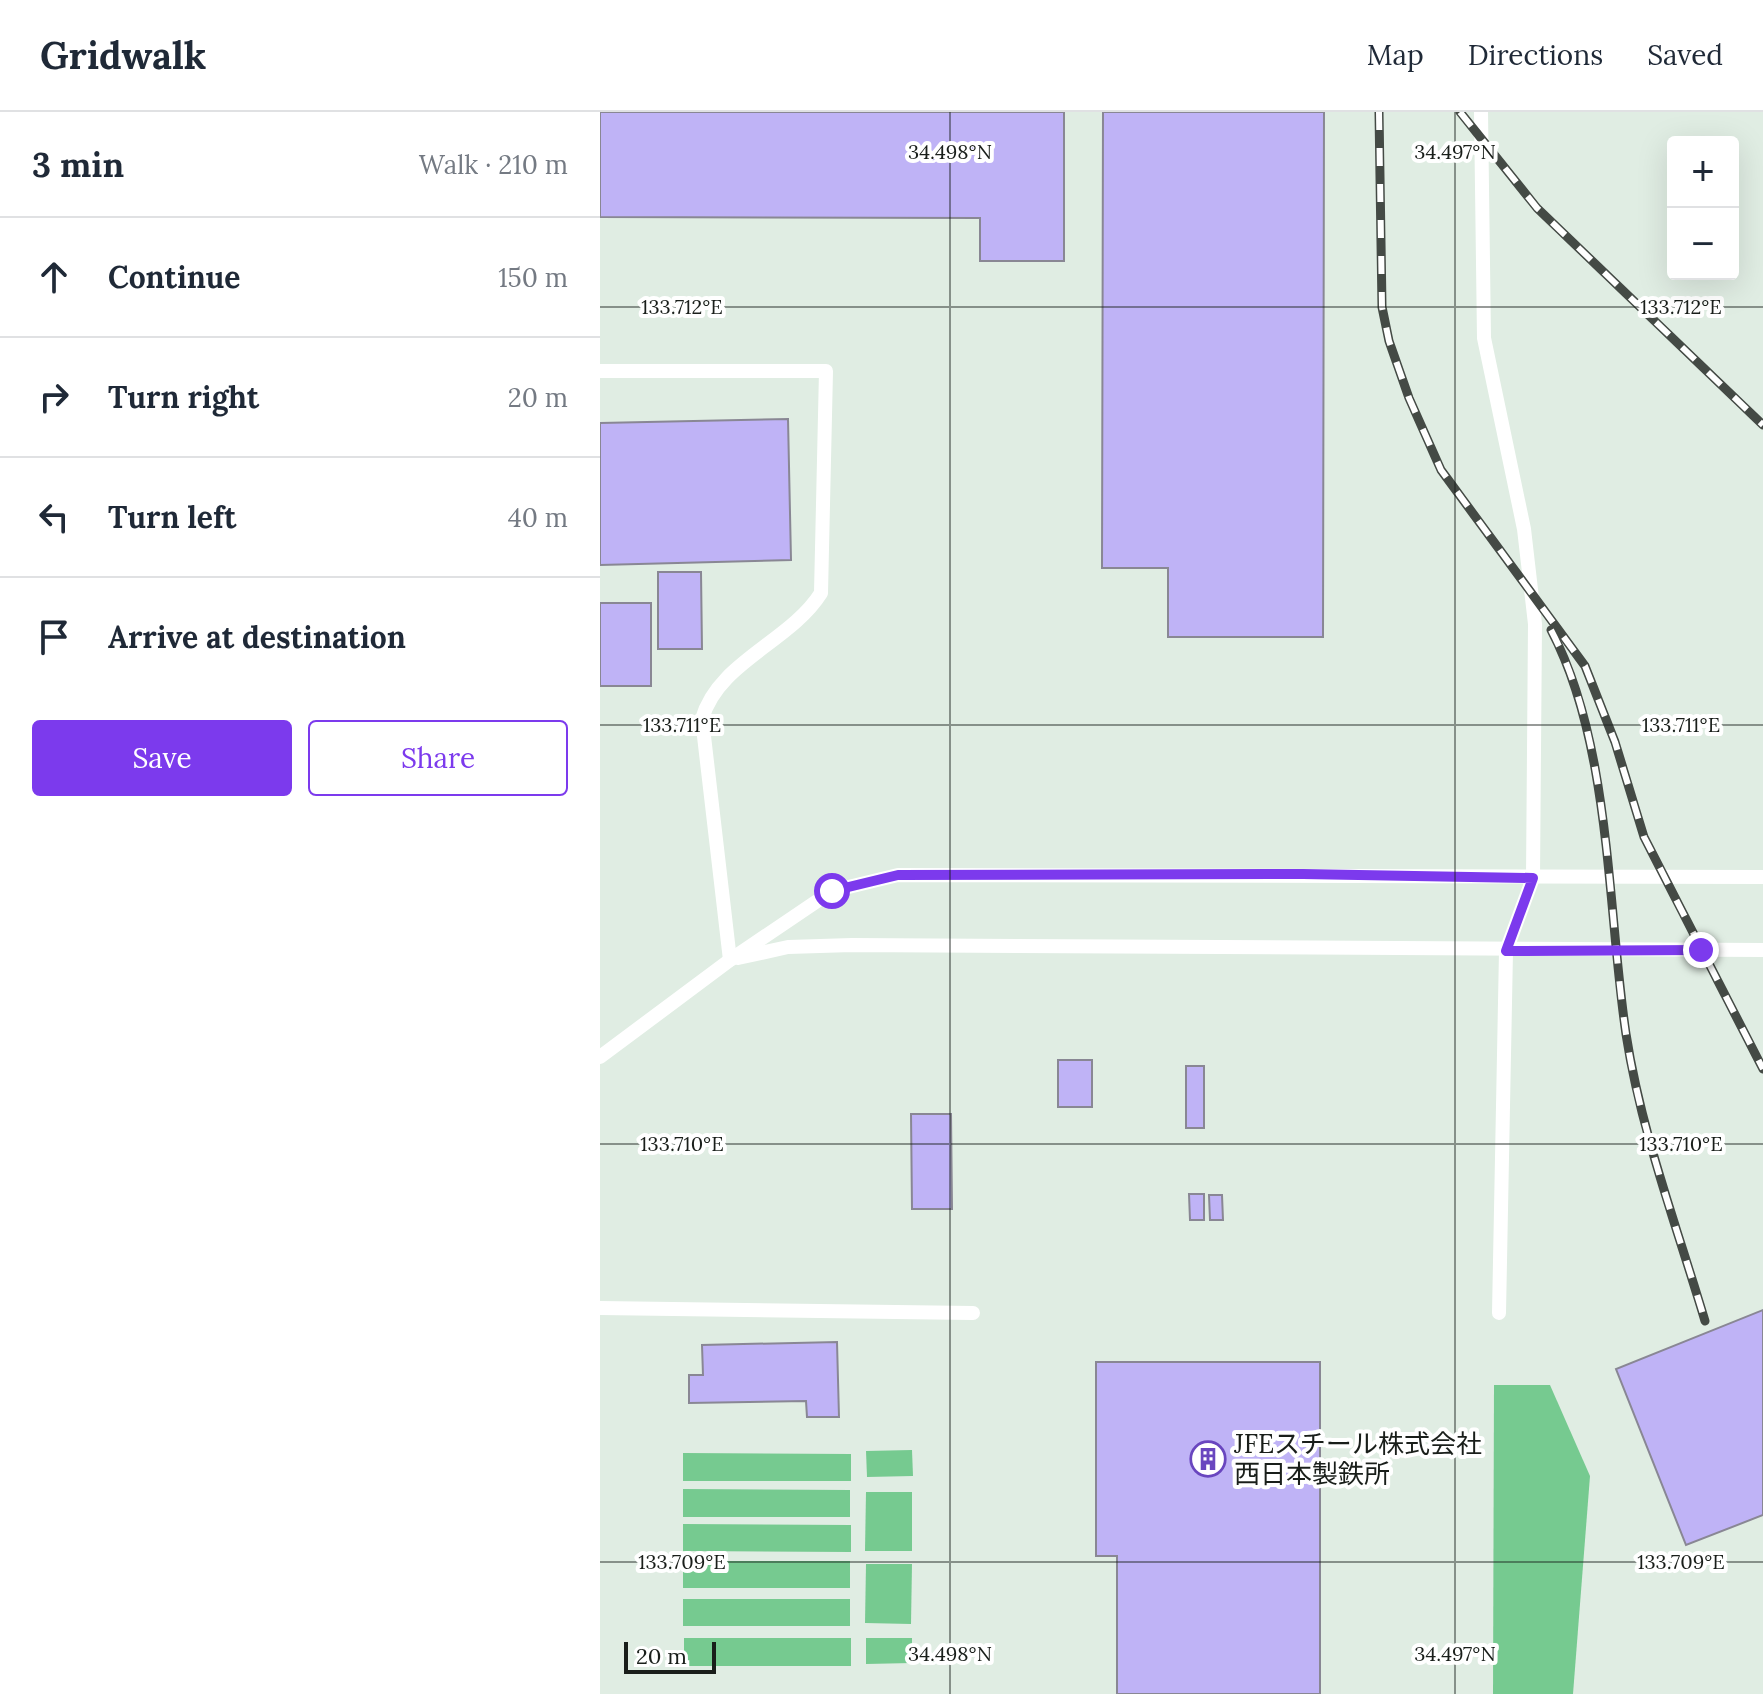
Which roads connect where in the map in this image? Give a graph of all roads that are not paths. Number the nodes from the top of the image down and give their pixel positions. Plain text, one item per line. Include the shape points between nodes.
1 (1481, 112) edge
2 (600, 371) edge
3 (1763, 877) edge
4 (1533, 878) junction
5 (1763, 950) edge
6 (1506, 951) junction
7 (730, 960) junction
8 (600, 1057) edge
9 (600, 1308) edge
10 (973, 1313) dead end
11 (1499, 1313) dead end

1 - 4 lane via 1484,338 1524,529 1535,624
2 - 7 lane via 826,371 821,593 808,613 723,681 708,698 702,719
3 - 4 lane
4 - 6 lane
4 - 7 lane via 898,875 832,891
5 - 6 lane
6 - 7 lane via 852,945 788,947
6 - 11 lane
7 - 8 lane
9 - 10 lane

